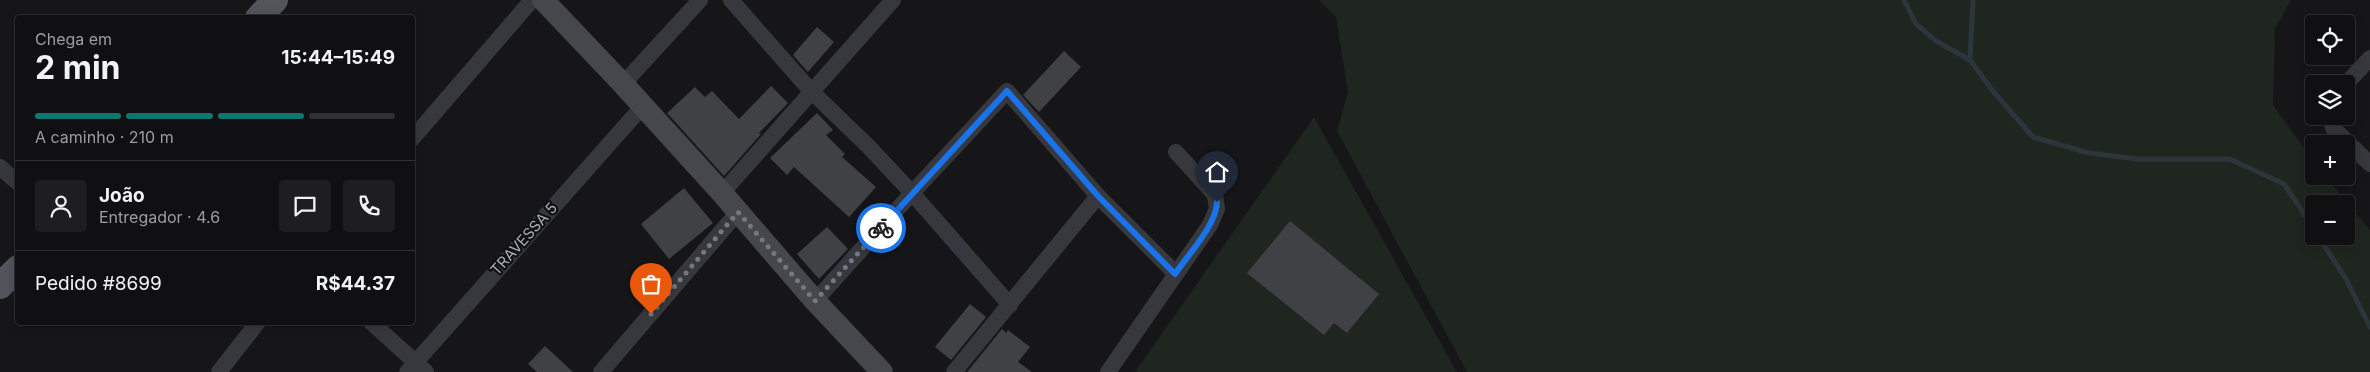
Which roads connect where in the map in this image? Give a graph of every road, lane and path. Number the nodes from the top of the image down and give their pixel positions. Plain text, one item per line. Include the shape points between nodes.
1 (275, 0) edge
2 (532, 0) edge
3 (543, 0) edge
4 (700, 0) edge
5 (731, 0) edge
6 (893, 0) edge
7 (261, 15) edge
8 (2370, 58) edge
9 (2354, 75) edge
10 (623, 84) junction
11 (811, 91) junction
12 (642, 107) junction
13 (2332, 125) edge
14 (415, 136) edge
15 (1176, 152) dead end
16 (2370, 164) edge
17 (0, 168) edge
18 (15, 180) edge
19 (722, 193) junction
20 (912, 193) junction
21 (1098, 196) junction
22 (738, 212) junction
23 (15, 271) edge
24 (1175, 274) junction
25 (0, 286) edge
26 (815, 301) junction
27 (1010, 305) junction
28 (256, 325) edge
29 (374, 325) edge
30 (416, 369) edge
31 (219, 372) edge
32 (602, 372) edge
33 (882, 372) edge
34 (954, 372) edge
35 (1108, 372) edge

1 - 7 main road
2 - 14 street
3 - 10 street
4 - 10 street
5 - 11 street
6 - 11 street
8 - 9 street
10 - 12 street
11 - 19 street
11 - 20 street
12 - 19 street
12 - 30 street, TRAVESSA 5
13 - 16 street
15 - 24 street via 1215,196 1217,209 1210,225
17 - 18 street
19 - 22 street
20 - 21 street via 1008,91
20 - 26 street
20 - 27 street
21 - 24 street
21 - 27 street
22 - 26 street
22 - 32 street
23 - 25 main road
24 - 35 street
26 - 33 street
27 - 34 street
28 - 31 street
29 - 30 street

